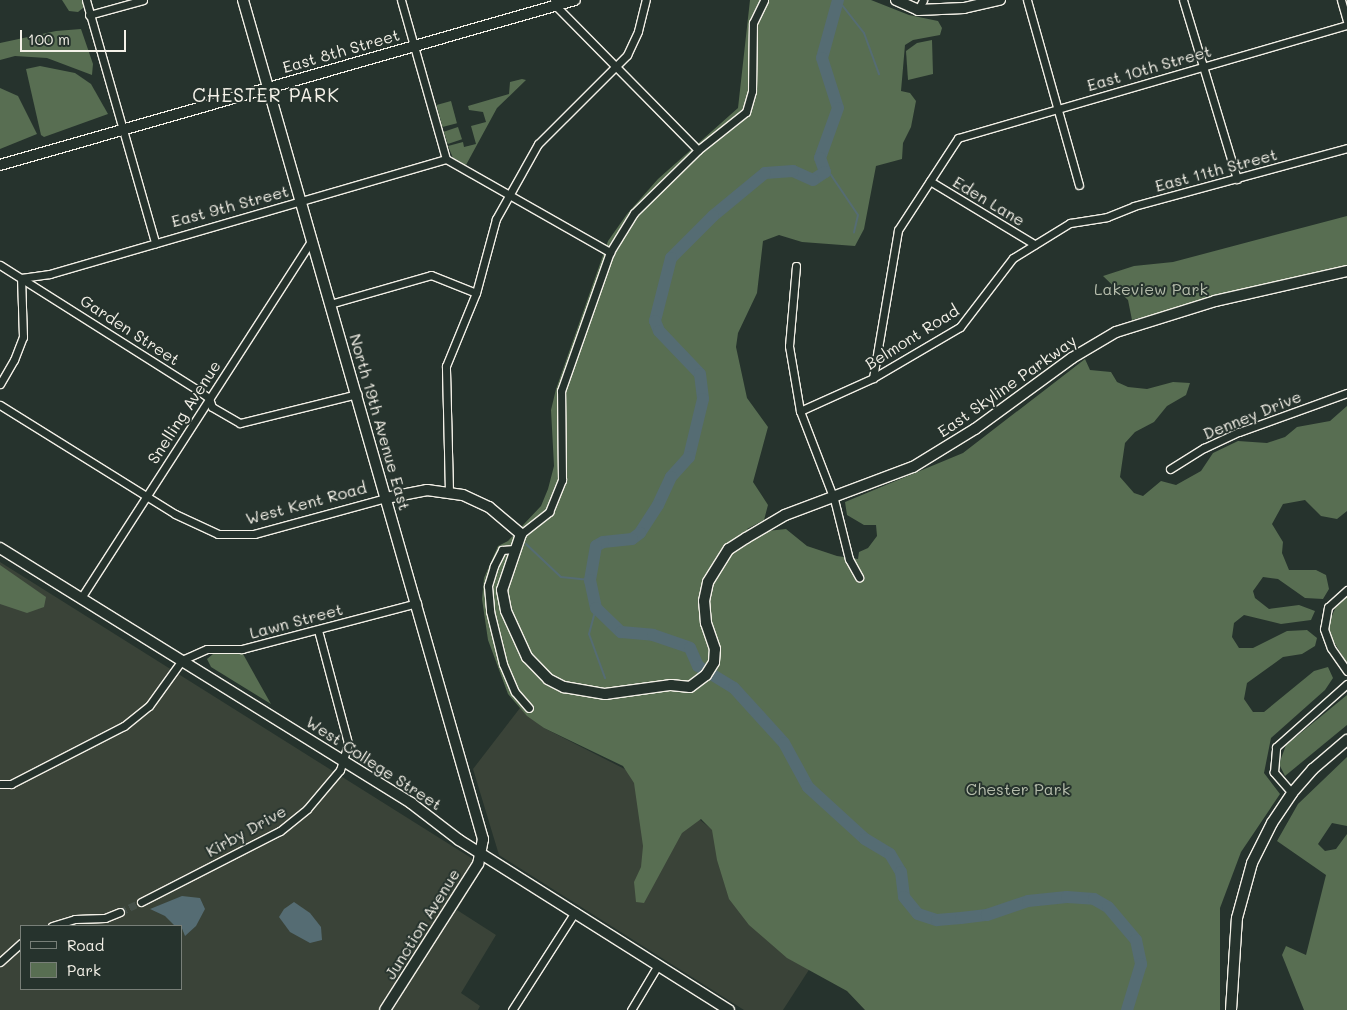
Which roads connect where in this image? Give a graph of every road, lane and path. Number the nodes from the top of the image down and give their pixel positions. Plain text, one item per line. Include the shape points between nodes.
1 (86, 0) edge
2 (144, 0) edge
3 (243, 0) edge
4 (401, 0) edge
5 (575, 0) edge
6 (646, 0) edge
7 (764, 0) edge
8 (923, 0) edge
9 (1000, 0) edge
10 (1027, 0) edge
11 (1183, 0) edge
12 (1341, 0) edge
13 (899, 2) edge
14 (555, 3) edge
15 (918, 10) junction
16 (89, 15) junction
17 (1347, 21) edge
18 (1347, 25) edge
19 (412, 46) junction
20 (616, 66) junction
21 (1202, 66) junction
22 (269, 87) junction
23 (1058, 109) junction
24 (123, 130) junction
25 (1347, 148) edge
26 (698, 150) junction
27 (446, 159) junction
28 (0, 165) edge
29 (1237, 179) junction
30 (930, 181) junction
31 (1080, 185) dead end
32 (509, 195) junction
33 (301, 202) junction
34 (1093, 218) joint
35 (311, 241) junction
36 (155, 243) junction
37 (1034, 244) junction
38 (610, 252) junction
39 (0, 265) edge
40 (796, 266) dead end
41 (1347, 271) edge
42 (21, 278) junction
43 (476, 294) junction
44 (330, 304) junction
45 (873, 378) junction
46 (0, 384) edge
47 (1347, 393) edge
48 (357, 394) junction
49 (209, 398) junction
50 (0, 405) edge
51 (800, 411) junction
52 (1170, 469) dead end
53 (448, 492) junction
54 (146, 496) junction
55 (386, 498) junction
56 (834, 499) junction
57 (522, 534) junction
58 (0, 548) edge
59 (514, 549) junction
60 (859, 577) dead end
61 (1347, 590) edge
62 (81, 598) junction
63 (417, 603) junction
64 (318, 630) junction
65 (182, 660) junction
66 (1347, 671) edge
67 (1347, 684) edge
68 (529, 708) dead end
69 (1347, 740) edge
70 (344, 761) junction
71 (0, 784) edge
72 (1292, 793) junction
73 (481, 853) junction
74 (141, 902) tunnel mouth
75 (120, 912) tunnel mouth
76 (575, 912) junction
77 (55, 925) edge
78 (20, 944) edge
79 (0, 962) edge
80 (658, 965) junction
81 (385, 1010) edge
82 (512, 1010) edge
83 (631, 1010) edge
84 (729, 1010) edge
85 (1231, 1010) edge

1 - 16 street
2 - 16 street
3 - 22 street, North 19th Avenue East
4 - 19 street
5 - 14 street, East 8th Street
6 - 20 street via 634,45
7 - 26 street via 753,23 752,91 746,112
8 - 15 street
9 - 15 street via 964,8
10 - 23 street
11 - 21 street
12 - 17 street
13 - 15 street
14 - 19 street, East 8th Street
14 - 20 street
16 - 24 street
18 - 21 street, East 10th Street
19 - 22 street, East 8th Street
19 - 27 street
20 - 26 street
20 - 32 street via 538,144
21 - 23 street, East 10th Street
21 - 29 street
22 - 24 street, East 8th Street
22 - 33 street, North 19th Avenue East
23 - 30 street, East 10th Street via 958,138
23 - 31 street
24 - 28 street, East 8th Street
24 - 36 street
25 - 29 street, East 11th Street
26 - 38 street via 634,213
27 - 32 street
27 - 33 street, East 9th Street
29 - 34 street, East 11th Street via 1134,206 1107,217
30 - 37 street, Eden Lane
30 - 45 street via 898,230
32 - 38 street
32 - 43 street via 496,219
33 - 35 street, North 19th Avenue East
33 - 36 street, East 9th Street
34 - 37 street, Belmont Road via 1070,223
35 - 44 street, North 19th Avenue East
35 - 49 street, Snelling Avenue
36 - 42 street, East 9th Street via 50,274
37 - 45 street, Belmont Road via 1006,264 969,320
38 - 57 street via 561,391 562,480 548,512
39 - 42 street, Garden Street
40 - 51 street via 789,346
41 - 56 street, East Skyline Parkway via 1278,284 1124,329 1072,358 986,422 913,467
42 - 46 street via 23,337
42 - 49 street, Garden Street
43 - 44 street via 431,275
43 - 53 street via 446,366
44 - 48 street, North 19th Avenue East
45 - 51 street, Belmont Road
47 - 52 street, Denney Drive via 1239,432
48 - 49 street, Garden Street via 240,423 212,407
48 - 55 street, North 19th Avenue East
49 - 54 street, Snelling Avenue
50 - 54 street, West Kent Road
51 - 56 street
53 - 55 street, West Kent Road via 420,491
53 - 57 street, West Kent Road via 489,507
54 - 55 street, West Kent Road via 198,528 238,536
54 - 62 street, Snelling Avenue
55 - 63 street, North 19th Avenue East
56 - 59 street, East Skyline Parkway via 785,515 729,549 708,582 704,601 706,623 715,649 712,666 693,685 605,694 564,687 537,671 526,657 506,611 502,590
56 - 60 street via 848,559
57 - 59 street
58 - 62 street, West College Street
59 - 68 street via 502,550 494,566 488,586 490,610 503,664 515,692
61 - 66 street via 1328,607 1324,629 1331,648
62 - 65 street, West College Street
63 - 64 street, Lawn Street
63 - 73 street, North 19th Avenue East via 483,839
64 - 65 street, Lawn Street via 242,649 207,649
64 - 70 street via 348,743
65 - 70 street, West College Street
65 - 71 street via 148,706 124,726 11,784
67 - 72 street via 1276,747 1274,772
69 - 72 street via 1318,764
70 - 73 street, West College Street via 411,802
70 - 74 street, Kirby Drive via 325,790 288,826
72 - 85 street via 1261,842 1243,890 1234,942
73 - 76 street, West College Street
73 - 81 street, Junction Avenue via 478,864
75 - 77 street via 105,918 75,919
76 - 80 street, West College Street
76 - 82 street
78 - 79 street
80 - 83 street
80 - 84 street, West College Street

